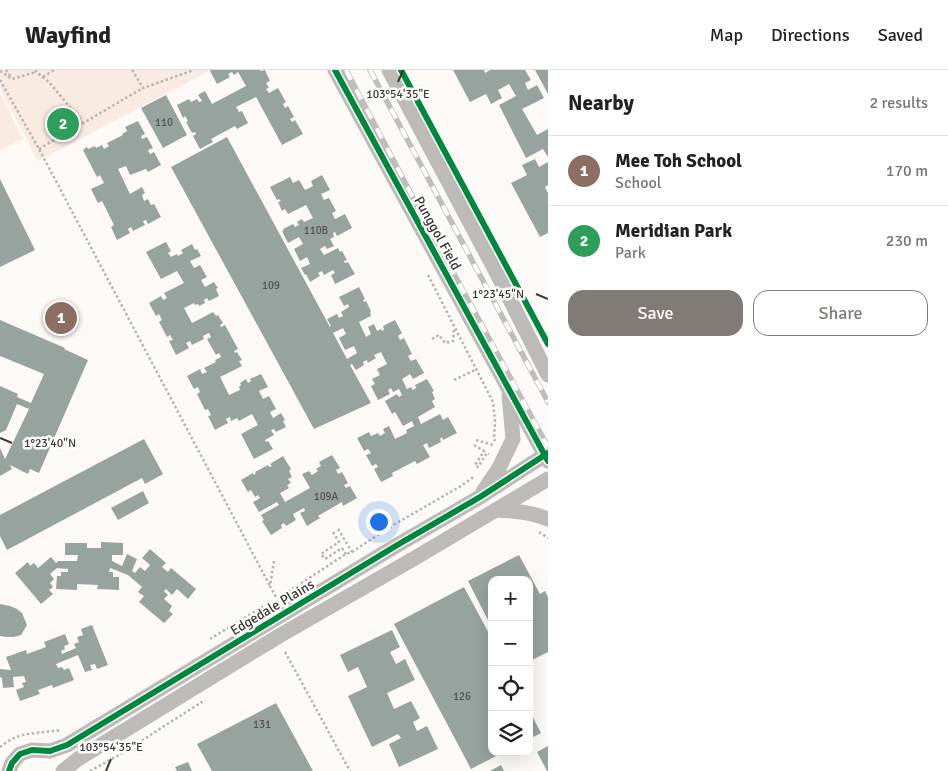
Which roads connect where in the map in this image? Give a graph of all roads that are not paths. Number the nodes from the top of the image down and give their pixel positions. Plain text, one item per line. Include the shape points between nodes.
1 (335, 70) edge
2 (389, 70) edge
3 (548, 374) edge
4 (509, 390) junction
5 (547, 456) edge
6 (548, 478) edge
7 (480, 497) junction
8 (496, 510) junction
9 (548, 519) edge
10 (9, 771) edge
11 (63, 771) edge

1 - 4 street, Punggol Field
2 - 3 street
4 - 5 street, Punggol Field
4 - 7 street via 513,439
5 - 7 street, Edgedale Plains
6 - 8 street, Edgedale Plains
7 - 10 street, Edgedale Plains via 68,745 50,751 32,750 20,754
8 - 9 street via 523,512
8 - 11 street, Edgedale Plains via 279,636 78,758

